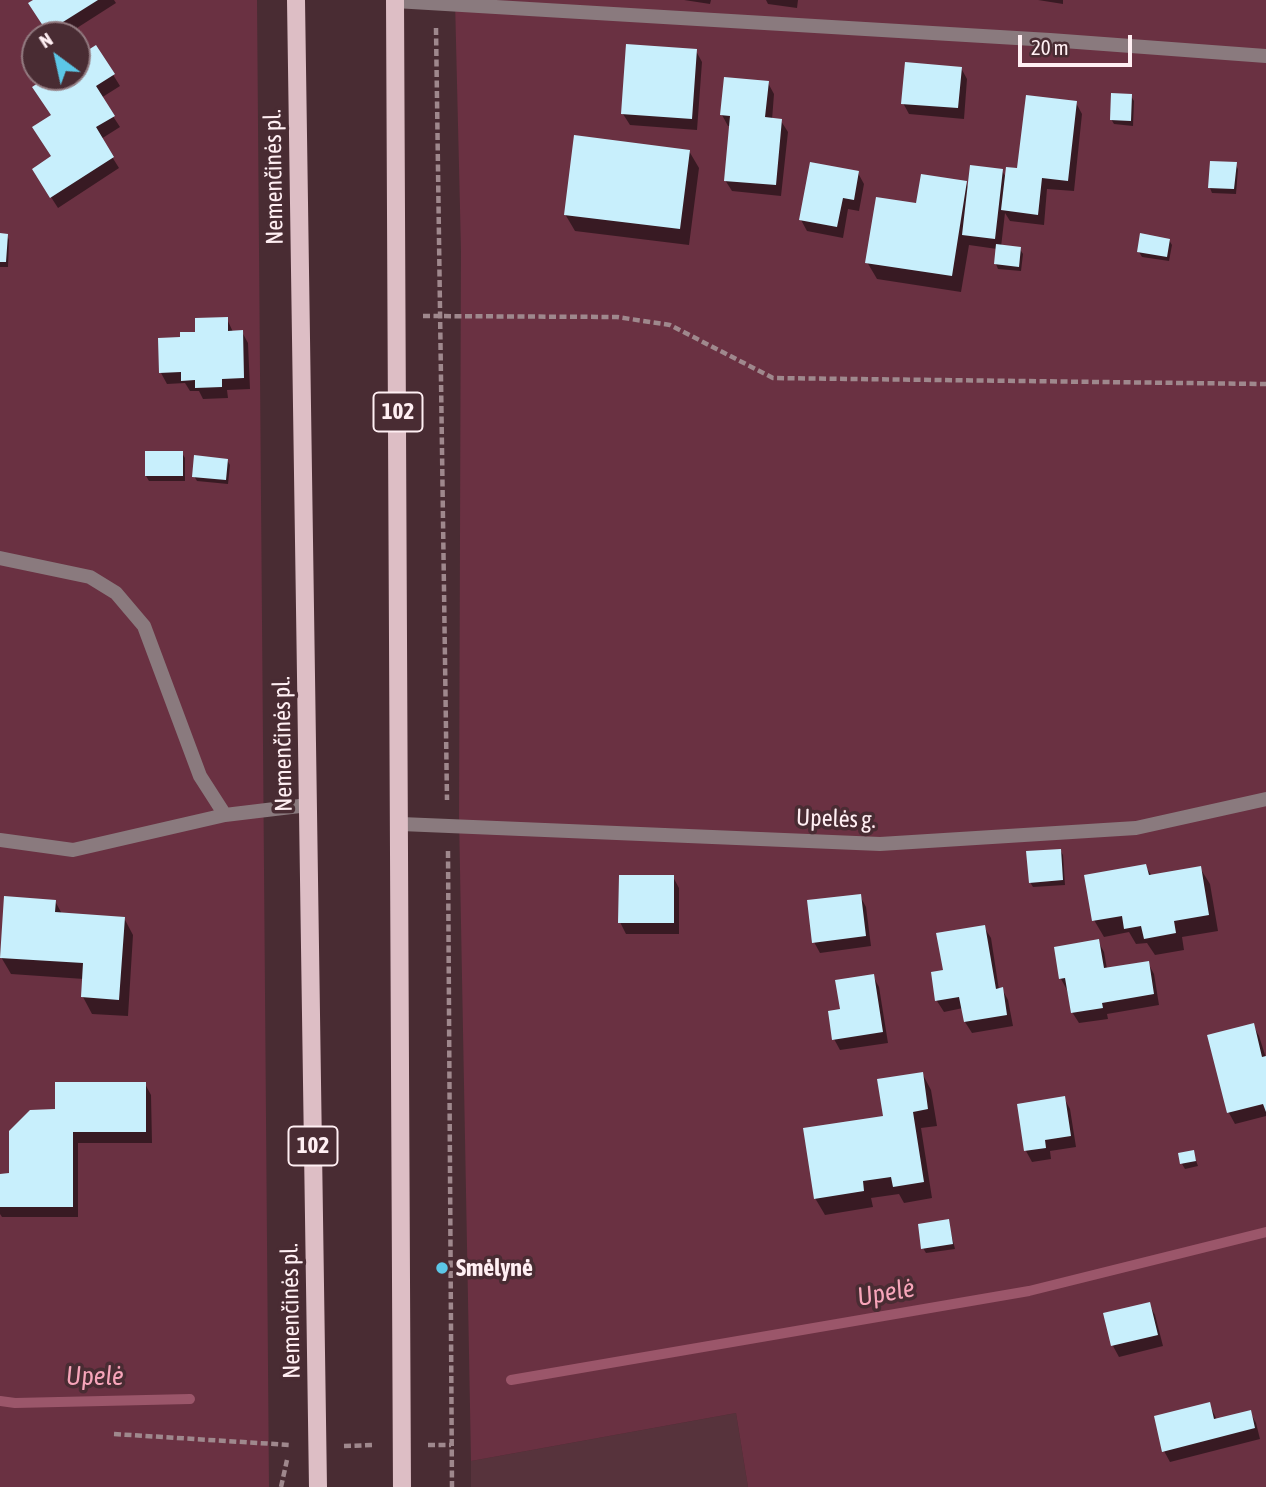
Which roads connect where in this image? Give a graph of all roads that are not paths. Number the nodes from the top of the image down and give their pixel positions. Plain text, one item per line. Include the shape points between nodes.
1 (296, 0) edge
2 (395, 0) edge
3 (1266, 56) edge
4 (0, 558) edge
5 (1266, 799) edge
6 (308, 805) junction
7 (225, 815) junction
8 (401, 824) junction
9 (0, 841) edge
10 (318, 1487) edge
11 (402, 1487) edge

1 - 6 main road, Nemenčinės pl. / 102
2 - 3 street
2 - 8 main road, 102
4 - 7 street via 90,577 116,593 144,626 200,776
5 - 8 street, Upelės g. via 1136,828 880,844
6 - 7 street
6 - 10 main road, Nemenčinės pl. / 102
7 - 9 street via 73,850
8 - 11 main road, 102

